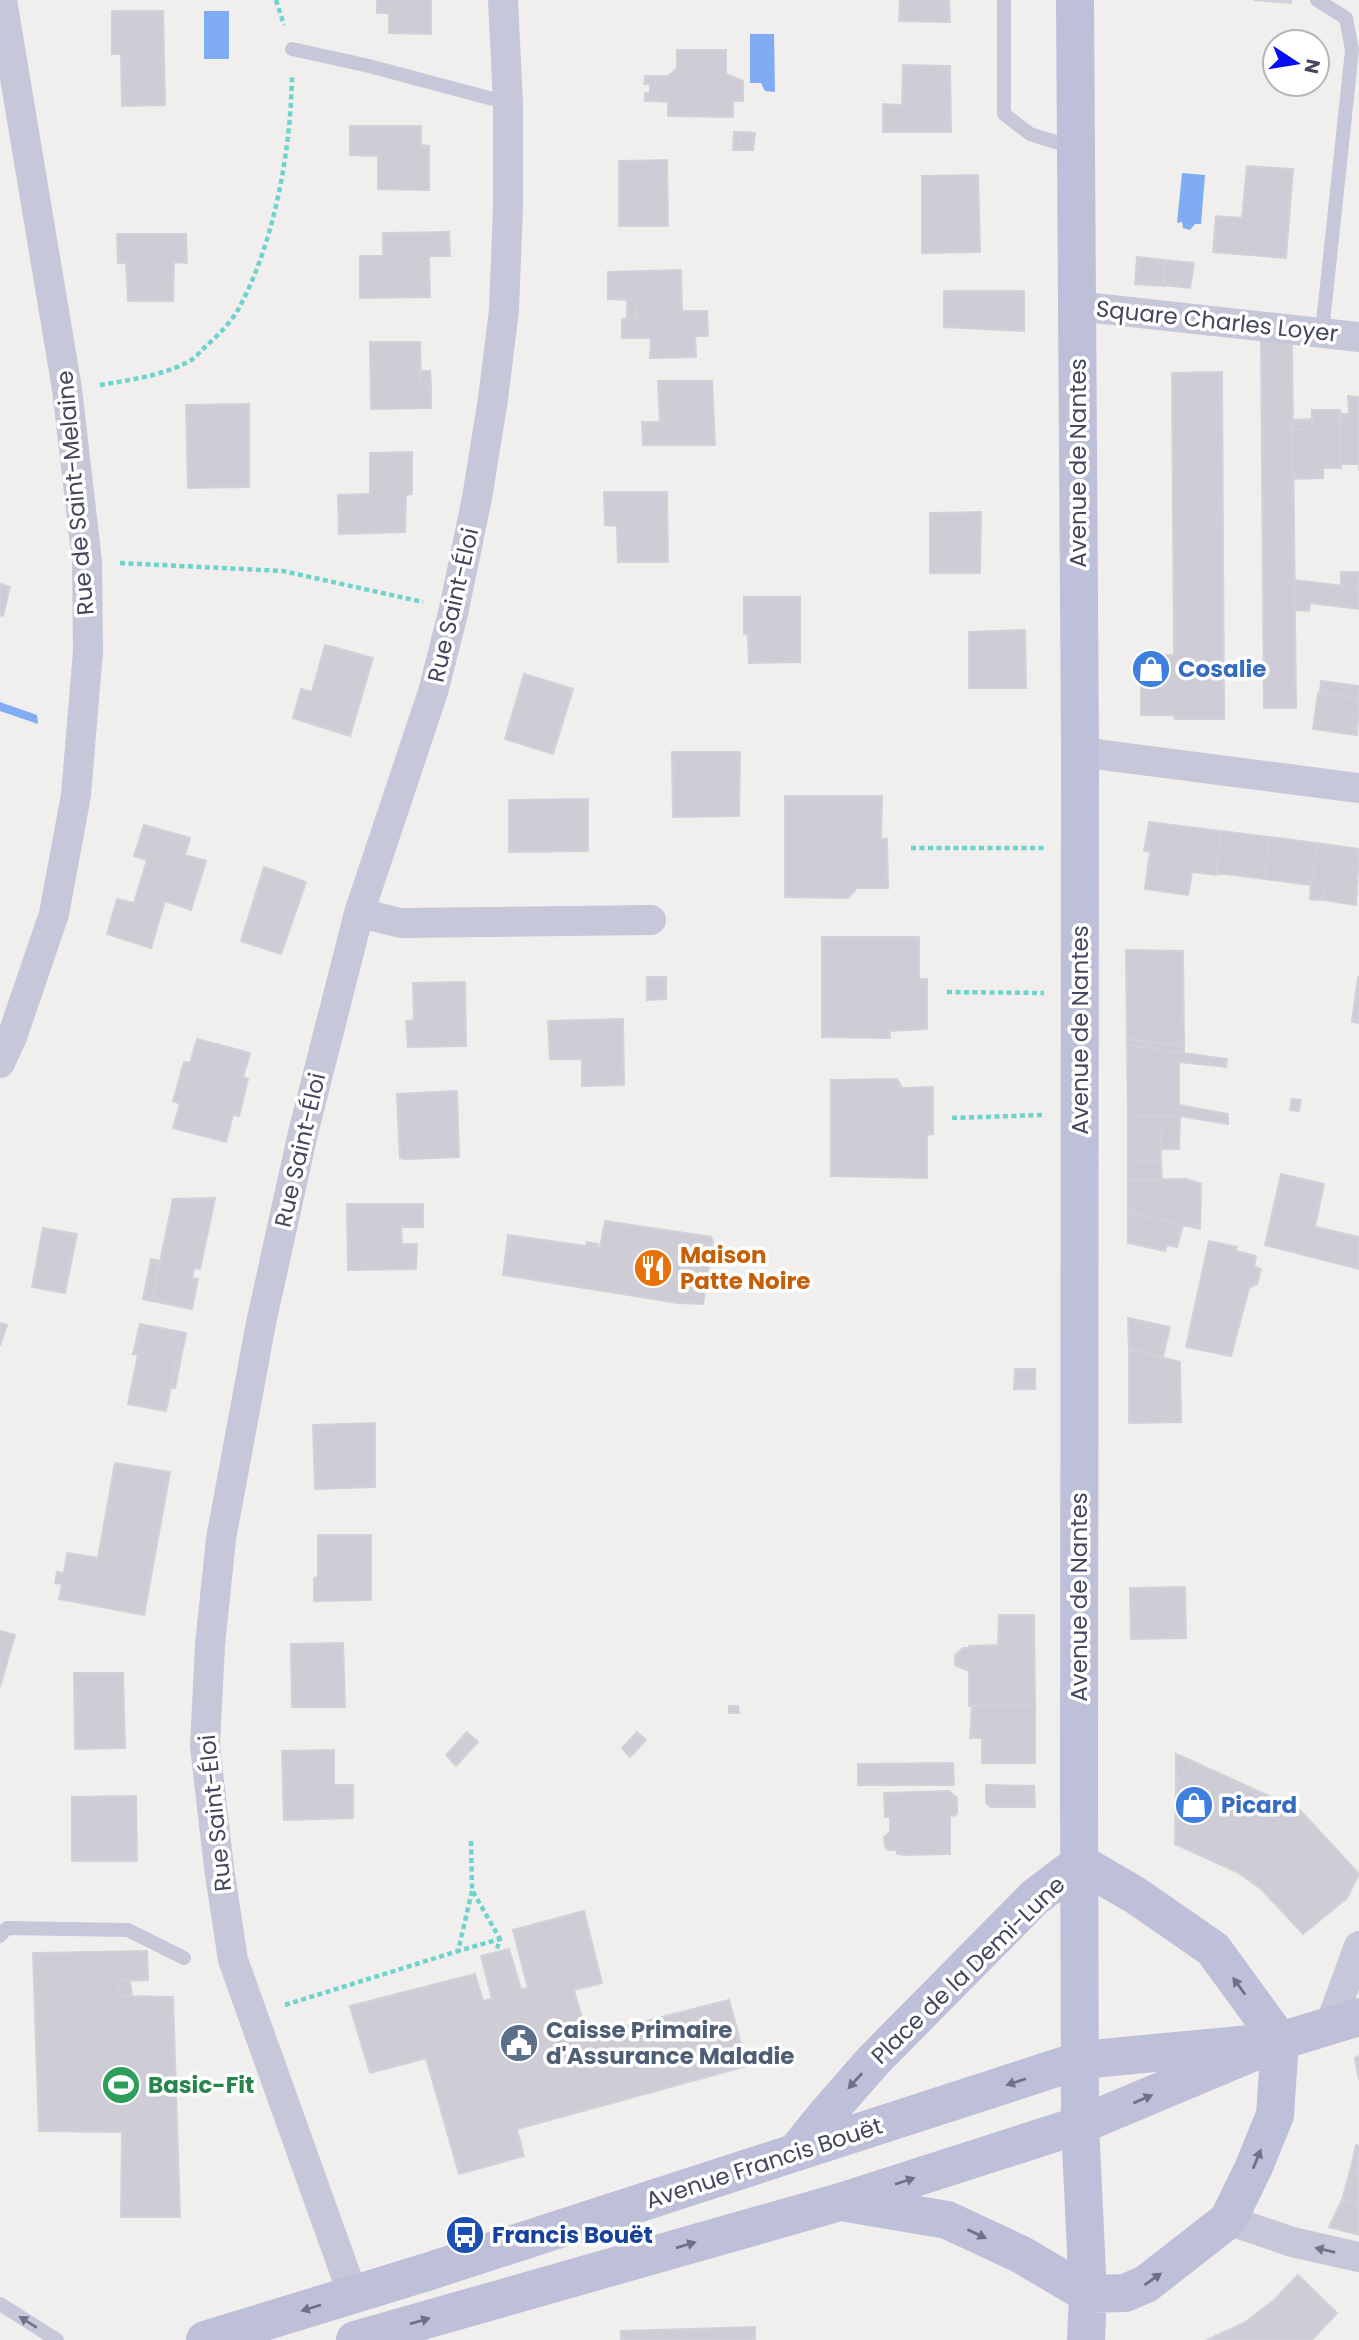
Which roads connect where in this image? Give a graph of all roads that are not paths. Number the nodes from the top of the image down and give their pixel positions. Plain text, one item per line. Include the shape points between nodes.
1 (2, 0) edge
2 (503, 0) edge
3 (1004, 0) edge
4 (1075, 0) edge
5 (1317, 0) edge
6 (292, 49) road end
7 (508, 103) junction
8 (1077, 149) junction
9 (1076, 306) junction
10 (1322, 332) junction
11 (1359, 337) edge
12 (1080, 752) junction
13 (1359, 788) edge
14 (359, 914) junction
15 (651, 920) dead end
16 (0, 1063) edge
17 (1080, 1863) junction
18 (0, 1936) edge
19 (1359, 1946) edge
20 (184, 1958) dead end
21 (1345, 2021) edge
22 (1280, 2040) junction
23 (1081, 2060) junction
24 (1080, 2125) junction
25 (796, 2152) junction
26 (839, 2202) junction
27 (1228, 2220) junction
28 (1359, 2258) edge
29 (1088, 2294) junction
30 (353, 2295) junction
31 (0, 2304) edge
32 (57, 2340) edge
33 (205, 2340) edge
34 (355, 2340) edge
35 (1086, 2340) edge

1 - 16 street, Rue de Saint-Melaine via 68,389 87,561 88,650 76,795 54,914
2 - 7 street, Rue Saint-Éloi
3 - 8 lane via 1004,114 1030,134
4 - 8 main road, Avenue de Nantes
5 - 10 lane via 1346,18 1352,50
6 - 7 lane
7 - 14 street, Rue Saint-Éloi via 504,310 479,486 433,692
8 - 9 main road, Avenue de Nantes
9 - 10 street, Square Charles Loyer
9 - 12 main road, Avenue de Nantes
10 - 11 street, Square Charles Loyer
12 - 13 street
12 - 17 main road, Avenue de Nantes
14 - 15 street via 401,923
14 - 30 street, Rue Saint-Éloi via 261,1323 222,1539 205,1746 233,1960
22 -> 17 main road, Place de la Demi-Lune via 1213,1949
17 - 23 main road, Avenue de Nantes
17 -> 25 main road, Place de la Demi-Lune via 1035,1897 873,2061
18 - 20 lane via 7,1928 128,1930
19 - 21 street
21 - 22 main road
22 - 23 main road, Avenue Francis Bouët
24 -> 22 main road
27 -> 22 main road via 1275,2115
23 - 24 main road, Avenue de Nantes
23 -> 25 main road, Avenue Francis Bouët
26 -> 24 main road
24 - 29 main road, Avenue de Nantes
25 - 30 main road, Avenue Francis Bouët
26 -> 29 main road via 947,2220 1020,2254
34 -> 26 main road
28 -> 27 street
29 -> 27 main road via 1125,2293 1146,2284
29 - 35 main road, Avenue de Nantes
30 -> 33 main road, Avenue Francis Bouët
32 -> 31 lane

